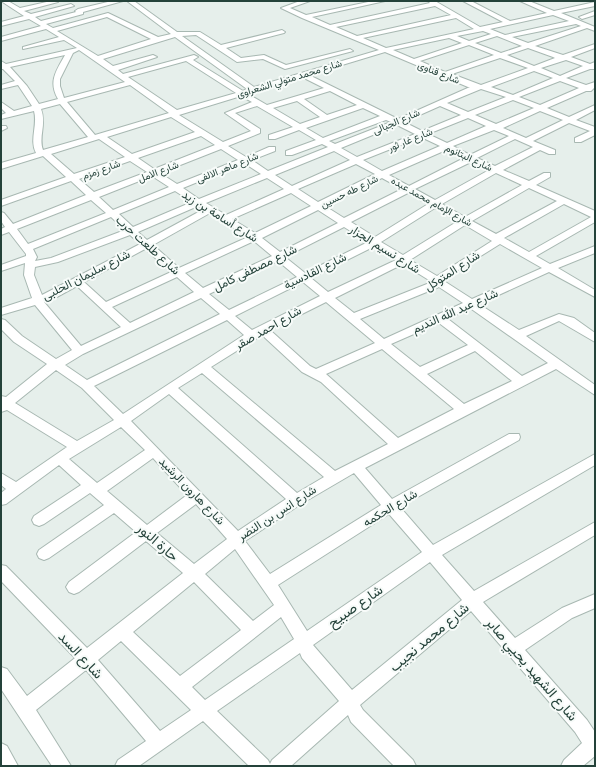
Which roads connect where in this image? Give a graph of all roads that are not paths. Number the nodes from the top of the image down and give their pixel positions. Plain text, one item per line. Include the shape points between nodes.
1 (58, 1) edge
2 (63, 1) edge
3 (120, 1) edge
4 (130, 1) edge
5 (308, 1) edge
6 (382, 1) edge
7 (466, 1) edge
8 (523, 1) edge
9 (10, 3) edge
10 (434, 3) edge
11 (595, 3) edge
12 (71, 6) junction
13 (19, 10) junction
14 (565, 10) junction
15 (80, 12) junction
16 (554, 13) junction
17 (595, 13) edge
18 (457, 16) junction
19 (29, 17) junction
20 (304, 17) junction
21 (582, 17) junction
22 (92, 20) junction
23 (509, 22) junction
24 (576, 22) junction
25 (595, 22) edge
26 (1, 24) edge
27 (586, 26) junction
28 (46, 27) junction
29 (328, 27) junction
30 (480, 28) junction
31 (595, 29) edge
32 (1, 30) edge
33 (282, 32) dead end
34 (496, 34) junction
35 (176, 35) junction
36 (448, 35) junction
37 (10, 37) junction
38 (504, 37) junction
39 (64, 38) junction
40 (355, 38) junction
41 (1, 39) edge
42 (159, 40) junction
43 (468, 43) junction
44 (136, 46) junction
45 (528, 46) junction
46 (595, 46) edge
47 (220, 47) junction
48 (25, 48) dead end
49 (83, 49) junction
50 (350, 50) dead end
51 (385, 50) junction
52 (70, 52) junction
53 (202, 54) junction
54 (499, 56) junction
55 (153, 57) junction
56 (97, 58) junction
57 (561, 58) junction
58 (187, 59) junction
59 (414, 61) junction
60 (166, 64) junction
61 (2, 66) edge
62 (593, 66) edge
63 (532, 68) junction
64 (112, 69) junction
65 (301, 74) junction
66 (446, 74) junction
67 (123, 76) junction
68 (559, 79) junction
69 (19, 82) junction
70 (132, 82) junction
71 (595, 84) edge
72 (1, 87) edge
73 (480, 87) junction
74 (330, 88) junction
75 (585, 88) junction
76 (251, 89) junction
77 (595, 92) edge
78 (240, 93) junction
79 (513, 97) junction
80 (298, 98) junction
81 (62, 101) junction
82 (257, 103) junction
83 (440, 103) junction
84 (1, 104) edge
85 (363, 105) junction
86 (36, 107) junction
87 (595, 107) edge
88 (266, 108) junction
89 (540, 108) junction
90 (12, 114) junction
91 (173, 114) junction
92 (468, 115) junction
93 (1, 117) edge
94 (386, 117) junction
95 (326, 118) junction
96 (567, 119) junction
97 (396, 122) junction
98 (494, 127) junction
99 (300, 128) junction
100 (595, 131) edge
101 (201, 133) junction
102 (421, 134) junction
103 (515, 136) junction
104 (97, 137) junction
105 (272, 137) dead end
106 (322, 140) junction
107 (578, 140) dead end
108 (526, 141) junction
109 (222, 146) junction
110 (446, 146) junction
111 (538, 146) junction
112 (333, 147) junction
113 (272, 149) dead end
114 (552, 152) dead end
115 (43, 153) junction
116 (290, 153) dead end
117 (132, 158) junction
118 (470, 158) junction
119 (244, 160) junction
120 (357, 160) junction
121 (1, 166) edge
122 (495, 169) junction
123 (153, 172) junction
124 (382, 174) junction
125 (266, 175) junction
126 (547, 175) dead end
127 (73, 179) junction
128 (528, 184) junction
129 (176, 188) junction
130 (409, 189) junction
131 (291, 190) junction
132 (93, 196) junction
133 (564, 201) junction
134 (199, 202) junction
135 (436, 203) junction
136 (1, 204) edge
137 (317, 207) junction
138 (211, 209) junction
139 (112, 214) junction
140 (1, 216) edge
141 (595, 216) edge
142 (226, 218) junction
143 (466, 220) junction
144 (343, 223) junction
145 (12, 228) junction
146 (132, 231) junction
147 (1, 232) edge
148 (255, 237) junction
149 (498, 238) junction
150 (373, 242) junction
151 (146, 244) junction
152 (595, 249) edge
153 (280, 256) junction
154 (529, 256) junction
155 (30, 257) junction
156 (403, 260) junction
157 (1, 268) edge
158 (550, 268) junction
159 (178, 273) junction
160 (305, 277) junction
161 (78, 282) junction
162 (437, 282) junction
163 (592, 290) edge
164 (202, 293) junction
165 (327, 296) junction
166 (39, 300) junction
167 (470, 304) junction
168 (106, 306) junction
169 (1, 312) edge
170 (226, 314) junction
171 (352, 318) junction
172 (440, 318) junction
173 (1, 323) edge
174 (128, 327) junction
175 (262, 329) junction
176 (518, 335) junction
177 (594, 335) edge
178 (252, 336) junction
179 (382, 344) junction
180 (476, 346) junction
181 (80, 351) junction
182 (558, 363) junction
183 (57, 364) junction
184 (202, 367) junction
185 (418, 373) junction
186 (316, 374) junction
187 (521, 382) junction
188 (592, 384) edge
189 (86, 385) junction
190 (170, 388) junction
191 (3, 404) edge
192 (463, 410) junction
193 (123, 420) junction
194 (514, 437) dead end
195 (396, 445) junction
196 (76, 447) junction
197 (154, 451) junction
198 (59, 458) junction
199 (595, 459) edge
200 (356, 466) junction
201 (1, 478) edge
202 (334, 478) junction
203 (15, 488) junction
204 (94, 488) junction
205 (196, 496) junction
206 (1, 500) edge
207 (296, 500) junction
208 (114, 505) junction
209 (391, 506) junction
210 (39, 520) dead end
211 (595, 528) edge
212 (146, 532) junction
213 (237, 539) junction
214 (432, 553) junction
215 (44, 554) dead end
216 (1, 571) edge
217 (194, 573) junction
218 (268, 583) junction
219 (74, 587) dead end
220 (473, 600) junction
221 (595, 601) edge
222 (283, 606) junction
223 (252, 630) junction
224 (121, 631) junction
225 (304, 642) junction
226 (514, 648) junction
227 (86, 658) junction
228 (1, 675) edge
229 (179, 687) junction
230 (349, 703) junction
231 (26, 708) junction
232 (204, 710) junction
233 (158, 742) junction
234 (594, 745) edge
235 (1, 752) edge
236 (8, 766) edge
237 (62, 766) edge
238 (124, 766) edge
239 (262, 766) edge
240 (278, 766) edge
241 (407, 766) edge
242 (570, 766) edge

1 - 13 street
2 - 12 street
3 - 15 street
4 - 35 street
5 - 20 street, شارع قناوى via 284,8
6 - 20 street
7 - 23 street
8 - 16 street
9 - 13 street, شارع نسيم الجزار
10 - 18 street
10 - 29 street
11 - 14 street, شارع محمد متولي الشعراوى
12 - 15 street
12 - 19 street
13 - 19 street, شارع نسيم الجزار
14 - 16 street, شارع محمد متولي الشعراوى
14 - 21 street
15 - 22 street
15 - 28 street
16 - 23 street, شارع محمد متولي الشعراوى
16 - 24 street
17 - 21 street
18 - 30 street
18 - 40 street
19 - 26 street
19 - 28 street, شارع نسيم الجزار
20 - 29 street, شارع قناوى
21 - 25 street
22 - 28 street
22 - 42 street via 111,16
23 - 30 street, شارع محمد متولي الشعراوى
24 - 27 street
24 - 38 street
27 - 31 street
27 - 45 street
28 - 37 street
28 - 39 street, شارع نسيم الجزار
29 - 40 street, شارع قناوى
30 - 34 street
30 - 36 street, شارع محمد متولي الشعراوى
32 - 37 street
33 - 47 street
34 - 38 street
34 - 43 street
35 - 42 street
35 - 47 street via 196,32
35 - 53 street
36 - 43 street
36 - 51 street, شارع محمد متولي الشعراوى
37 - 41 street
38 - 45 street
39 - 48 street
39 - 49 street, شارع نسيم الجزار
40 - 51 street, شارع قناوى
42 - 44 street
43 - 54 street
43 - 59 street
44 - 55 street
44 - 56 street
45 - 54 street
45 - 57 street
46 - 57 street, شارع الجبالى
47 - 50 street via 240,60 264,57 285,67
49 - 52 street
49 - 56 street, شارع نسيم الجزار
51 - 59 street, شارع قناوى
51 - 65 street, شارع محمد متولي الشعراوى
52 - 61 street
52 - 81 street via 56,80 56,91
53 - 58 street
53 - 76 street
54 - 63 street
54 - 66 street
55 - 60 street
55 - 64 street
56 - 64 street, شارع نسيم الجزار
57 - 62 street
57 - 63 street, شارع الجبالى
58 - 60 street
58 - 78 street, شارع الإمام محمد عبده
59 - 66 street, شارع قناوى
60 - 67 street
61 - 69 street
62 - 68 street, شارع غار ثور
63 - 68 street
63 - 73 street, شارع الجبالى
64 - 67 street, شارع نسيم الجزار
65 - 74 street, شارع البتانوم
65 - 76 street, شارع محمد متولي الشعراوى
66 - 73 street, شارع قناوى
67 - 70 street, شارع نسيم الجزار
68 - 75 street
68 - 79 street, شارع غار ثور
69 - 72 street
69 - 86 street
70 - 81 street
70 - 91 street, شارع نسيم الجزار
71 - 75 street, شارع طه حسين
73 - 79 street, شارع قناوى
73 - 83 street, شارع الجبالى
74 - 80 street
74 - 85 street, شارع البتانوم
75 - 77 street
75 - 89 street, شارع طه حسين
76 - 78 street, شارع محمد متولي الشعراوى
78 - 82 street, شارع الإمام محمد عبده
78 - 91 street, شارع محمد متولي الشعراوى
79 - 89 street, شارع قناوى
79 - 92 street, شارع غار ثور
80 - 88 street
80 - 95 street
81 - 86 street
81 - 104 street, شارع أسامة بن زيد
82 - 88 street, شارع الإمام محمد عبده
82 - 109 street, شارع الامل via 229,113 257,132
83 - 92 street
83 - 97 street, شارع الجبالى
84 - 90 street
85 - 94 street, شارع البتانوم
85 - 95 street
86 - 90 street
86 - 115 street via 40,123 36,142
87 - 96 street
88 - 99 street, شارع الإمام محمد عبده
89 - 96 street, شارع قناوى
89 - 98 street, شارع طه حسين
90 - 93 street
91 - 101 street, شارع نسيم الجزار
91 - 104 street, شارع محمد متولي الشعراوى
92 - 98 street
92 - 102 street, شارع غار ثور
94 - 97 street, شارع البتانوم
94 - 106 street
95 - 99 street
96 - 100 street, شارع قناوى
96 - 108 street
97 - 102 street, شارع البتانوم
97 - 112 street, شارع الجبالى
98 - 103 street
98 - 110 street, شارع طه حسين
99 - 105 street
99 - 106 street, شارع الإمام محمد عبده
100 - 107 street
101 - 109 street, شارع نسيم الجزار
101 - 117 street, شارع زمزم
102 - 110 street, شارع البتانوم
102 - 120 street, شارع غار ثور
103 - 108 street
103 - 118 street, شارع مصطفى كامل
104 - 115 street, شارع محمد متولي الشعراوى
104 - 117 street, شارع أسامة بن زيد
106 - 112 street, شارع الإمام محمد عبده
106 - 116 street
108 - 111 street
109 - 119 street, شارع نسيم الجزار
109 - 123 street, شارع الامل
110 - 118 street, شارع البتانوم
110 - 124 street, شارع طه حسين
111 - 114 street
111 - 122 street, شارع القادسية
112 - 120 street, شارع الإمام محمد عبده
112 - 125 street, شارع الجبالى
113 - 119 street, شارع ماهر الالفى
115 - 121 street, شارع محمد متولي الشعراوى
115 - 127 street, شارع طلعت حرب
117 - 123 street, شارع أسامة بن زيد
117 - 127 street, شارع زمزم
118 - 122 street, شارع البتانوم
118 - 130 street, شارع مصطفى كامل
119 - 125 street, شارع نسيم الجزار
119 - 129 street, شارع ماهر الالفى
120 - 124 street, شارع الإمام محمد عبده
120 - 131 street, شارع غار ثور
122 - 128 street, شارع البتانوم
122 - 135 street, شارع القادسية
123 - 129 street, شارع أسامة بن زيد
123 - 132 street, شارع الامل
124 - 130 street, شارع الإمام محمد عبده
124 - 137 street, شارع طه حسين
125 - 131 street, شارع نسيم الجزار
125 - 134 street, شارع الجبالى
126 - 128 street, شارع احمد صقر
127 - 132 street, شارع طلعت حرب
127 - 136 street, شارع زمزم
128 - 133 street, شارع البتانوم
128 - 143 street, شارع احمد صقر
129 - 134 street, شارع أسامة بن زيد
129 - 139 street, شارع ماهر الالفى
130 - 135 street, شارع الإمام محمد عبده
130 - 144 street, شارع مصطفى كامل
131 - 137 street, شارع نسيم الجزار
131 - 142 street, شارع غار ثور
132 - 139 street, شارع طلعت حرب
132 - 145 street, شارع الامل
133 - 141 street, شارع البتانوم
133 - 149 street, شارع المتوكل via 501,234
134 - 138 street, شارع أسامة بن زيد
134 - 146 street, شارع الجبالى
135 - 143 street, شارع الإمام محمد عبده
135 - 150 street, شارع القادسية
137 - 144 street, شارع نسيم الجزار
137 - 148 street, شارع طه حسين
138 - 142 street, شارع أسامة بن زيد
138 - 151 street, شارع سليمان الحلبى
139 - 146 street, شارع طلعت حرب
139 - 155 street, شارع ماهر الالفى
140 - 145 street
141 - 154 street
142 - 148 street, شارع أسامة بن زيد
143 - 149 street, شارع الإمام محمد عبده
143 - 156 street, شارع احمد صقر
144 - 150 street, شارع نسيم الجزار
144 - 153 street, شارع مصطفى كامل
145 - 147 street, شارع الامل
145 - 155 street
146 - 151 street, شارع طلعت حرب
146 - 155 street, شارع الجبالى via 54,260
148 - 153 street, شارع أسامة بن زيد
148 - 159 street, شارع طه حسين
149 - 154 street, شارع الإمام محمد عبده
149 - 162 street, شارع المتوكل via 496,243 443,275
150 - 156 street, شارع نسيم الجزار
150 - 160 street, شارع القادسية
151 - 159 street, شارع طلعت حرب
151 - 161 street, شارع سليمان الحلبى
152 - 158 street, شارع عبد الله النديم
153 - 160 street, شارع أسامة بن زيد
153 - 164 street, شارع مصطفى كامل
154 - 158 street, شارع الإمام محمد عبده
155 - 157 street, شارع ماهر الالفى
155 - 166 street via 29,275
156 - 162 street, شارع نسيم الجزار
156 - 165 street, شارع احمد صقر
158 - 163 street, شارع الإمام محمد عبده
158 - 167 street, شارع عبد الله النديم
159 - 164 street, شارع طلعت حرب
159 - 168 street, شارع طه حسين
160 - 165 street, شارع أسامة بن زيد
160 - 170 street, شارع القادسية
161 - 166 street, شارع سليمان الحلبى
161 - 168 street
162 - 167 street, شارع نسيم الجزار
162 - 171 street, شارع المتوكل via 430,288
164 - 170 street, شارع طلعت حرب
164 - 174 street, شارع مصطفى كامل
165 - 171 street, شارع أسامة بن زيد
165 - 175 street, شارع احمد صقر
166 - 169 street, شارع سليمان الحلبى
166 - 181 street via 42,307
167 - 172 street, شارع عبد الله النديم
167 - 176 street, شارع نسيم الجزار
168 - 174 street
170 - 178 street, شارع طلعت حرب
170 - 189 street, شارع القادسية
171 - 179 street, شارع أسامة بن زيد
172 - 179 street, شارع عبد الله النديم
172 - 180 street
173 - 183 street, شارع هارون الرشيد via 18,339
174 - 181 street, شارع مصطفى كامل
175 - 178 street, شارع احمد صقر
175 - 186 street via 306,369
176 - 177 street via 559,317
176 - 182 street, شارع نسيم الجزار
178 - 184 street, شارع احمد صقر
179 - 185 street, شارع أسامة بن زيد
179 - 186 street, شارع عبد الله النديم
180 - 185 street
180 - 187 street
181 - 183 street, شارع مصطفى كامل
182 - 187 street, شارع انس بن النضر
182 - 188 street, شارع نسيم الجزار
183 - 189 street, شارع هارون الرشيد
183 - 191 street, شارع مصطفى كامل
184 - 190 street, شارع احمد صقر
184 - 202 street
185 - 192 street, شارع أسامة بن زيد
186 - 195 street via 325,379
187 - 192 street, شارع انس بن النضر
189 - 193 street, شارع هارون الرشيد
190 - 193 street, شارع احمد صقر
190 - 207 street
191 - 196 street
192 - 195 street, شارع انس بن النضر
193 - 196 street, شارع احمد صقر
193 - 197 street, شارع هارون الرشيد
194 - 209 street, شارع الحكمه
195 - 200 street, شارع انس بن النضر
196 - 198 street, شارع احمد صقر
197 - 204 street
197 - 205 street, شارع هارون الرشيد
198 - 203 street, شارع احمد صقر
198 - 204 street, حارة النور
199 - 214 street, شارع صبيح
200 - 202 street, شارع انس بن النضر
200 - 209 street, شارع الشهيد يحيي صابر
201 - 203 street
202 - 207 street, شارع انس بن النضر
203 - 206 street, شارع احمد صقر
204 - 208 street, حارة النور
204 - 210 street
205 - 212 street
205 - 213 street, شارع هارون الرشيد
207 - 213 street, شارع انس بن النضر
208 - 212 street, حارة النور
208 - 215 street
209 - 214 street, شارع الشهيد يحيي صابر
209 - 218 street, شارع الحكمه
211 - 220 street, شارع محمد نجيب
212 - 217 street, حارة النور
212 - 219 street
213 - 217 street, شارع انس بن النضر
213 - 218 street, شارع هارون الرشيد
214 - 220 street, شارع الشهيد يحيي صابر
214 - 225 street, شارع صبيح
216 - 227 street, شارع السد
217 - 223 street, حارة النور
217 - 224 street, شارع انس بن النضر
218 - 222 street, شارع هارون الرشيد
220 - 226 street, شارع الشهيد يحيي صابر
220 - 230 street, شارع محمد نجيب
221 - 226 street via 567,613
222 - 223 street
222 - 225 street, شارع هارون الرشيد
223 - 229 street
224 - 227 street, شارع انس بن النضر
224 - 229 street
225 - 230 street, شارع هارون الرشيد via 308,653
225 - 232 street, شارع صبيح
226 - 234 street, شارع الشهيد يحيي صابر via 581,726
227 - 231 street, شارع انس بن النضر
227 - 233 street, شارع السد
228 - 231 street
229 - 232 street
230 - 240 street, شارع محمد نجيب
230 - 241 street, شارع هارون الرشيد via 357,716
231 - 237 street
232 - 233 street, شارع صبيح
232 - 239 street
233 - 238 street, شارع صبيح
234 - 242 street
235 - 236 street

